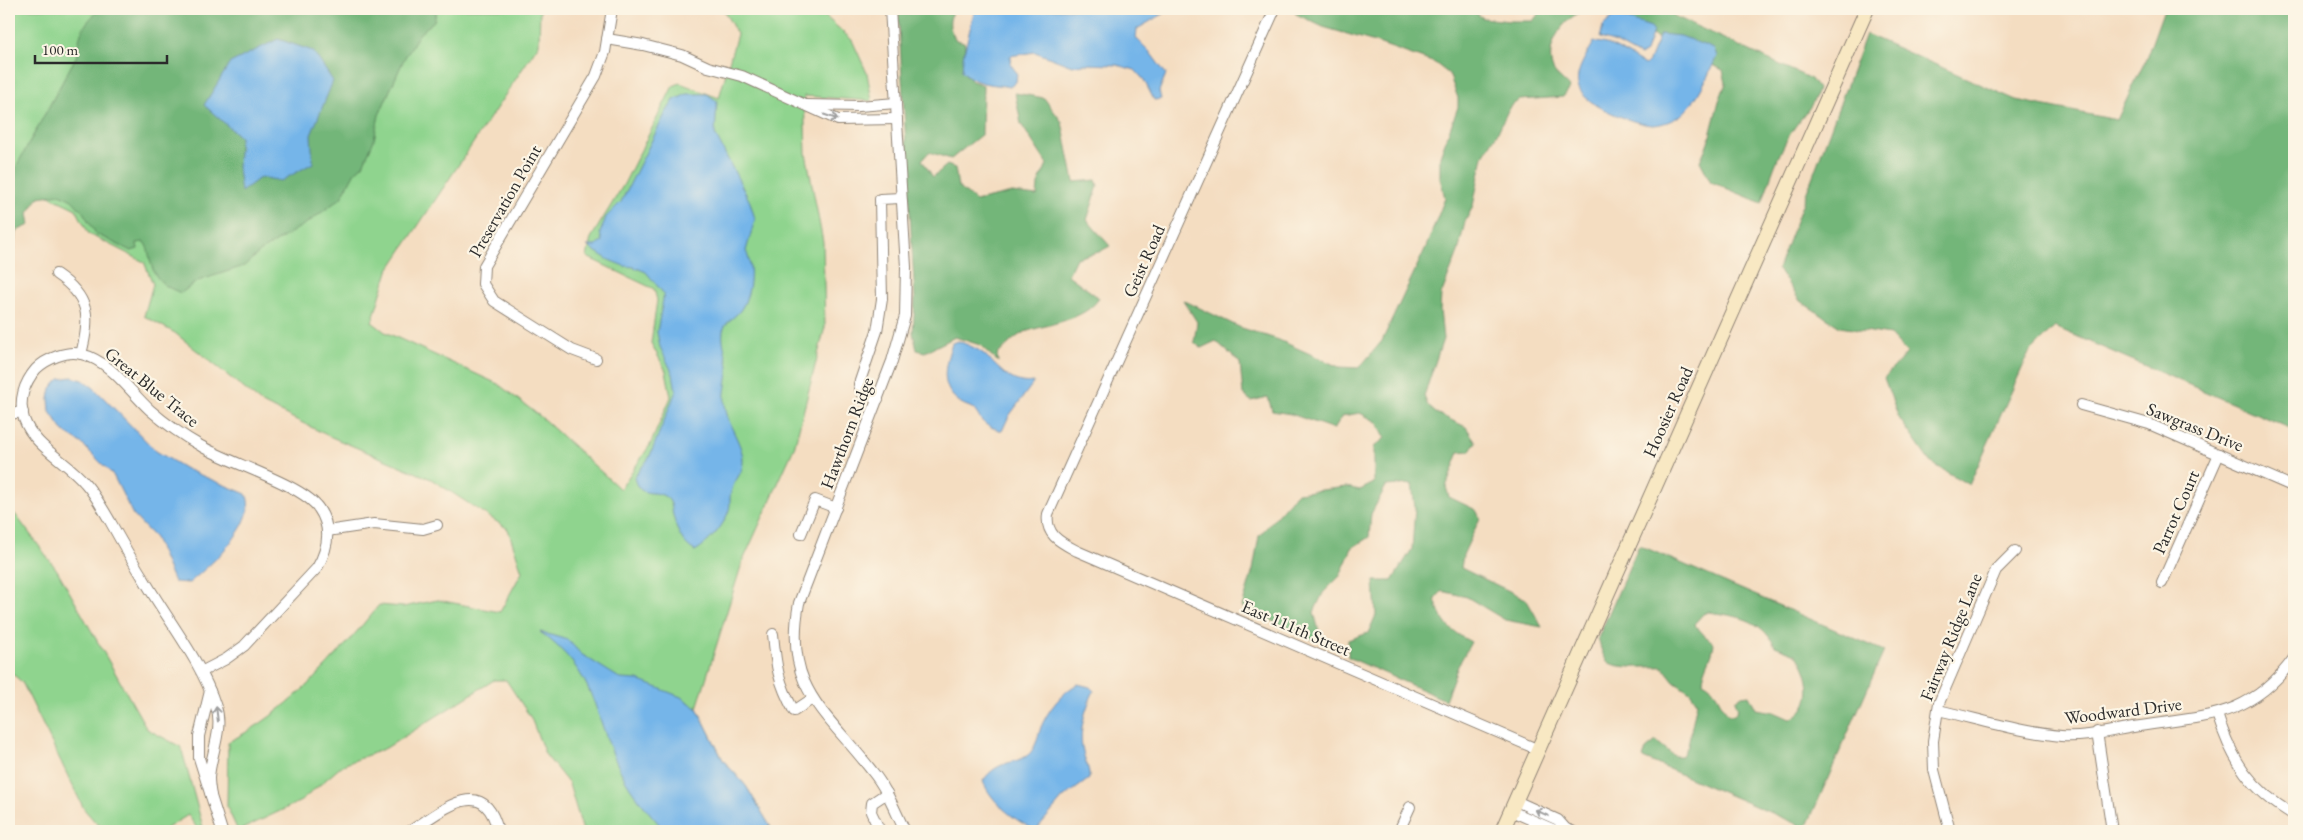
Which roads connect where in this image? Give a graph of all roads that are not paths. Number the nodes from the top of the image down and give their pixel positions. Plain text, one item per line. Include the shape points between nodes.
1 (612, 9) edge
2 (890, 9) edge
3 (1275, 9) edge
4 (1867, 9) edge
5 (607, 39) junction
6 (896, 103) junction
7 (805, 105) junction
8 (897, 119) junction
9 (901, 198) junction
10 (56, 274) dead end
11 (81, 354) junction
12 (596, 359) dead end
13 (878, 399) junction
14 (2081, 405) dead end
15 (23, 412) junction
16 (9, 414) edge
17 (2219, 454) junction
18 (2294, 487) edge
19 (836, 508) junction
20 (437, 525) dead end
21 (1048, 528) joint
22 (327, 531) junction
23 (801, 534) dead end
24 (2015, 551) dead end
25 (2162, 583) dead end
26 (773, 634) dead end
27 (2294, 658) edge
28 (201, 672) junction
29 (210, 691) junction
30 (812, 698) junction
31 (1938, 710) junction
32 (2217, 714) junction
33 (2097, 732) junction
34 (1539, 750) junction
35 (887, 793) junction
36 (211, 796) junction
37 (1514, 806) junction
38 (1410, 807) dead end
39 (2294, 815) edge
40 (1569, 830) edge
41 (222, 831) edge
42 (410, 831) edge
43 (498, 831) edge
44 (880, 831) edge
45 (905, 831) edge
46 (1399, 831) edge
47 (1502, 831) edge
48 (1950, 831) edge
49 (2112, 831) edge

1 - 5 street, Preservation Point
2 - 6 street, Hawthorn Ridge
3 - 21 street, Geist Road via 1048,514
4 - 34 street, Hoosier Road
5 - 7 street via 643,44 682,55 742,76
5 - 12 street, Preservation Point via 596,76 482,274 483,284 494,301 572,350
6 - 7 street
6 - 8 street, Hawthorn Ridge
7 -> 8 street via 838,120
8 - 9 street, Hawthorn Ridge
9 - 13 street, Hawthorn Ridge via 906,267 905,316
9 - 13 street via 880,199 882,299 873,345 859,384 861,392
10 - 11 street via 79,294 86,306 88,320
11 - 15 street, Great Blue Trace via 68,353 48,360 37,369 25,386 21,402
11 - 22 street, Great Blue Trace via 112,371 149,409 202,447 309,497 319,509
13 - 19 street, Hawthorn Ridge
14 - 17 street, Sawgrass Drive via 2149,424
15 - 16 street
15 - 28 street, Great Blue Trace via 34,436 86,483
17 - 18 street, Sawgrass Drive
17 - 25 street, Parrot Court
19 - 23 street via 815,500
19 - 30 street, Hawthorn Ridge via 799,603 796,620 796,657 801,677
20 - 22 street via 423,529 374,524
21 - 34 street, East 111th Street via 1054,538 1077,551
22 - 28 street, Great Blue Trace via 324,555 317,568 244,646
24 - 31 street, Fairway Ridge Lane via 1996,570 1946,682
26 - 30 street via 781,688 794,711
27 - 32 street, Woodward Drive via 2262,693
28 - 29 street, Great Blue Trace
36 -> 29 street, Great Blue Trace via 209,779 218,725
29 - 36 street, Great Blue Trace via 199,736 199,758
30 - 35 street, Hawthorn Ridge via 827,720 873,771
31 - 33 street, Woodward Drive via 2060,736
31 - 48 street, Fairway Ridge Lane via 1933,741 1934,770
32 - 33 street, Woodward Drive
32 - 39 street via 2238,765 2265,795
33 - 49 street
34 - 37 street, Hoosier Road
35 - 44 street via 872,803 871,812
35 - 45 street, Hawthorn Ridge
36 - 41 street, Great Blue Trace
37 - 40 street via 1555,830
37 - 47 street, Hoosier Road
38 - 46 street
42 - 43 street via 454,802 469,799 485,804 494,815

